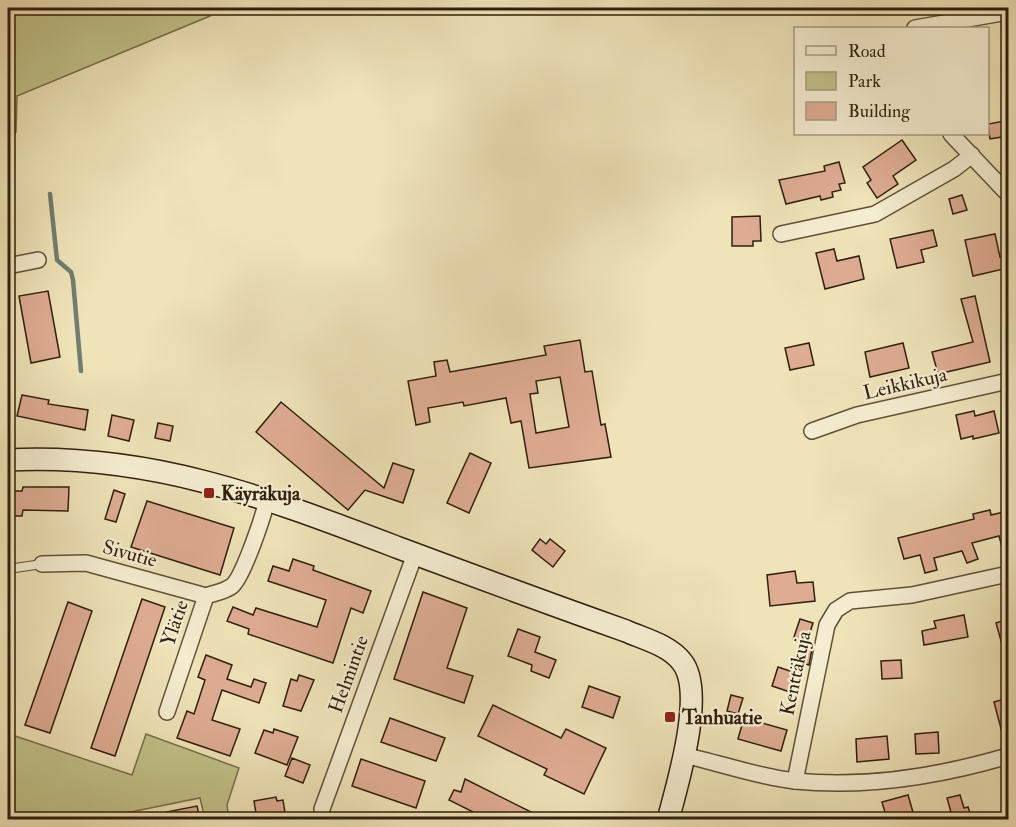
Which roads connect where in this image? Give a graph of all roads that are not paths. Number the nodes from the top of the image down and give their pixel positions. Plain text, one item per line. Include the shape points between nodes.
1 (1008, 12) edge
2 (921, 27) edge
3 (952, 135) edge
4 (972, 155) junction
5 (1008, 194) edge
6 (782, 234) dead end
7 (38, 260) dead end
8 (8, 266) edge
9 (1008, 381) edge
10 (812, 431) dead end
11 (8, 460) edge
12 (267, 500) junction
13 (415, 554) junction
14 (42, 564) joint
15 (8, 569) edge
16 (1008, 574) edge
17 (206, 596) junction
18 (167, 712) dead end
19 (683, 755) junction
20 (1008, 756) edge
21 (795, 781) junction
22 (322, 809) dead end
23 (668, 819) edge

1 - 2 street
3 - 4 street
4 - 5 street
4 - 6 street via 875,214
7 - 8 street
9 - 10 street, Leikkikuja via 857,415
11 - 12 street via 67,458 117,463 200,479
12 - 13 street
12 - 17 street, Ylätie via 237,580
13 - 19 street via 661,646 681,660 691,687
13 - 22 street, Helmintie
14 - 15 lane
14 - 17 street, Sivutie via 86,563
16 - 21 street, Kenttäkuja via 912,595 850,601 839,607 827,625
17 - 18 street, Ylätie
19 - 21 street
19 - 23 street
20 - 21 street via 929,775 870,781

